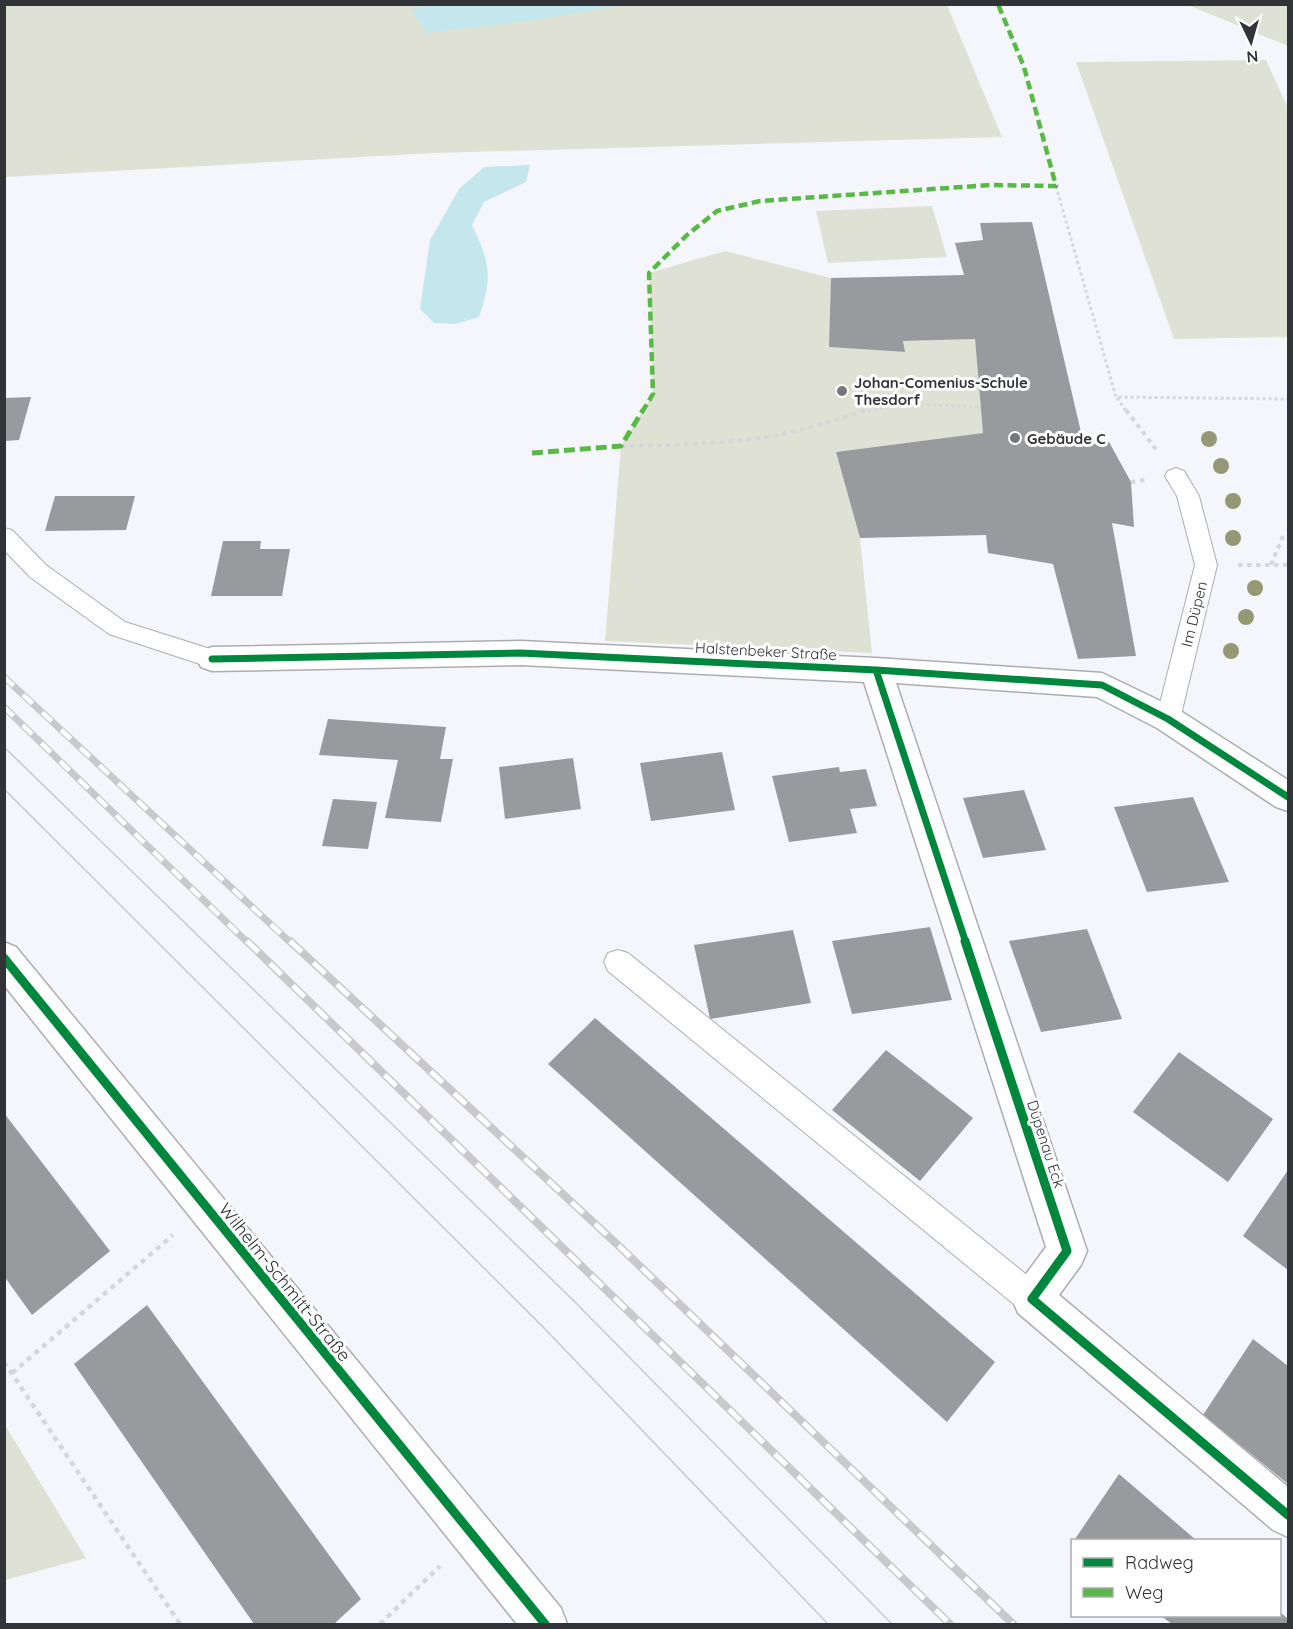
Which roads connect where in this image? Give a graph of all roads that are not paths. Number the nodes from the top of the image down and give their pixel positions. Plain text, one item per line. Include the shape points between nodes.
1 (1176, 476) road end
2 (4, 536) edge
3 (212, 659) joint
4 (876, 670) junction
5 (1168, 719) junction
6 (1288, 797) edge
7 (4, 958) edge
8 (618, 962) dead end
9 (1032, 1299) junction
10 (1288, 1515) edge
11 (545, 1624) edge

1 - 5 lane, Im Düpen via 1188,496 1206,565
2 - 3 lane, Halstenbeker Straße via 38,571 117,628
3 - 4 street, Halstenbeker Straße via 521,653
4 - 5 street, Halstenbeker Straße via 1102,685
4 - 9 street, Düpenau Eck via 1066,1251
5 - 6 street, Halstenbeker Straße
7 - 11 street, Wilhelm-Schmitt-Straße
8 - 9 lane
9 - 10 street

